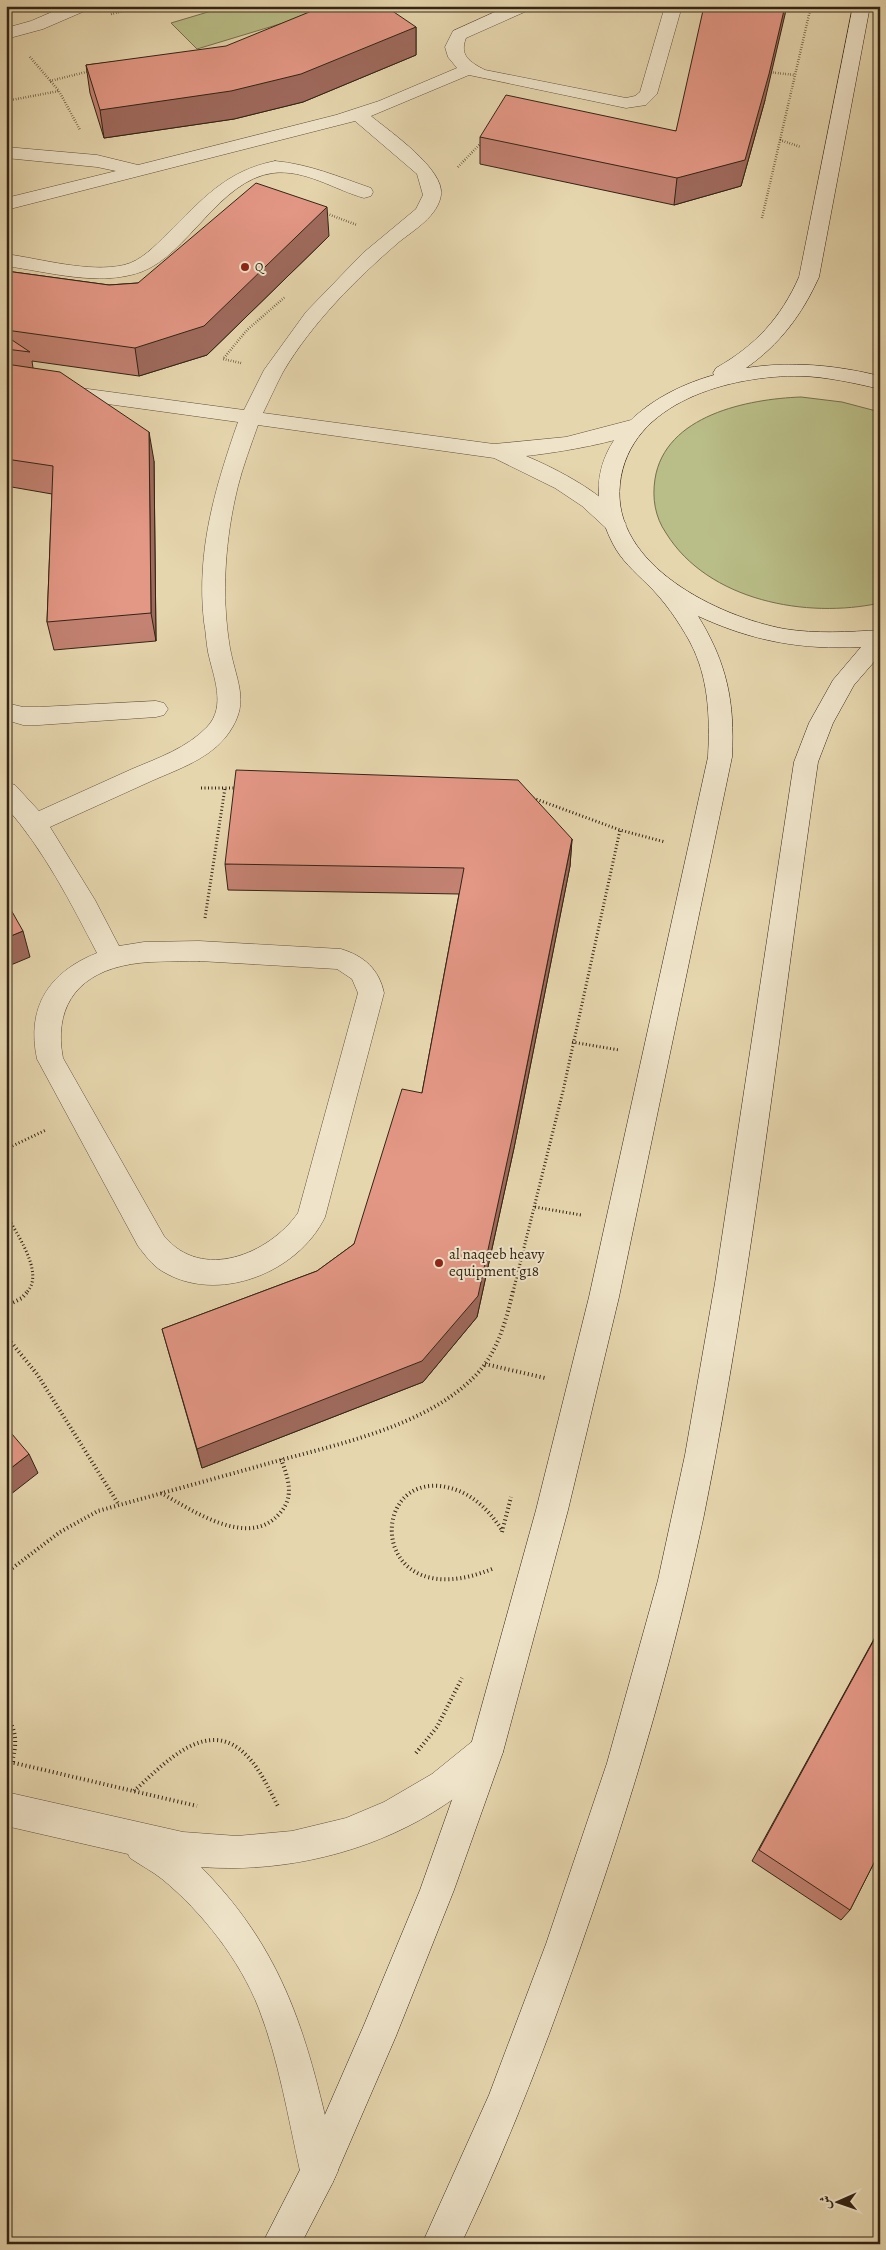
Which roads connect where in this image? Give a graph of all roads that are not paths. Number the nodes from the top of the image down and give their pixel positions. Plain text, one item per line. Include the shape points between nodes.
1 (81, 6) edge
2 (523, 6) edge
3 (674, 6) edge
4 (862, 6) edge
5 (7, 34) edge
6 (469, 69) junction
7 (358, 114) junction
8 (6, 152) edge
9 (138, 169) junction
10 (364, 192) dead end
11 (6, 204) edge
12 (6, 260) edge
13 (880, 383) edge
14 (6, 384) edge
15 (701, 385) junction
16 (250, 418) junction
17 (636, 426) junction
18 (494, 451) junction
19 (615, 524) junction
20 (659, 583) junction
21 (880, 639) edge
22 (156, 710) dead end
23 (6, 711) edge
24 (6, 791) edge
25 (35, 823) junction
26 (113, 958) junction
27 (486, 1752) junction
28 (6, 1810) edge
29 (130, 1838) junction
30 (319, 2171) junction
31 (469, 2188) junction
32 (281, 2244) edge
33 (441, 2244) edge
34 (456, 2244) edge

1 - 5 street
2 - 6 street via 459,35 454,53
3 - 6 street via 648,94 640,101 619,102 494,78
4 - 15 street via 815,251 801,298 789,318 752,354
6 - 7 street
7 - 9 street
7 - 16 street via 424,171 432,195 424,212 370,257 312,316 274,370
8 - 9 street via 96,161
9 - 11 street
10 - 12 street via 292,168 266,168 235,182 153,258 134,269 96,272
13 - 15 street via 824,371 792,370 729,377
14 - 16 street
15 - 17 street via 658,407
16 - 18 street
16 - 25 street via 227,486 215,549 215,615 230,696 224,721 216,733 191,752
17 - 18 street via 553,447
17 - 19 street via 612,466 609,485
18 - 19 street via 562,481 582,494
19 - 20 street via 630,551
20 - 21 street via 694,607 737,625 775,634 834,641
20 - 27 street via 681,608 712,664 720,694 720,757 621,1222 550,1519
21 - 31 street via 845,680 820,723 806,762 701,1448 673,1586 637,1722 591,1867 539,2014
22 - 23 street via 40,716 22,716
24 - 25 street
25 - 26 street
26 - 26 street via 145,952 199,951 342,960 363,972 369,982 368,1004 311,1217 283,1249 263,1261 242,1269 196,1270 175,1263 160,1253 148,1237 50,1059 45,1043 50,1007 75,977 93,965
27 - 29 street via 444,1786 396,1814 346,1835 292,1848 237,1853 182,1850
27 - 30 street via 437,1890
28 - 29 street
29 - 30 street via 174,1868 213,1906 247,1952 275,2003 294,2062
30 - 32 street
31 - 33 street
31 - 34 street

